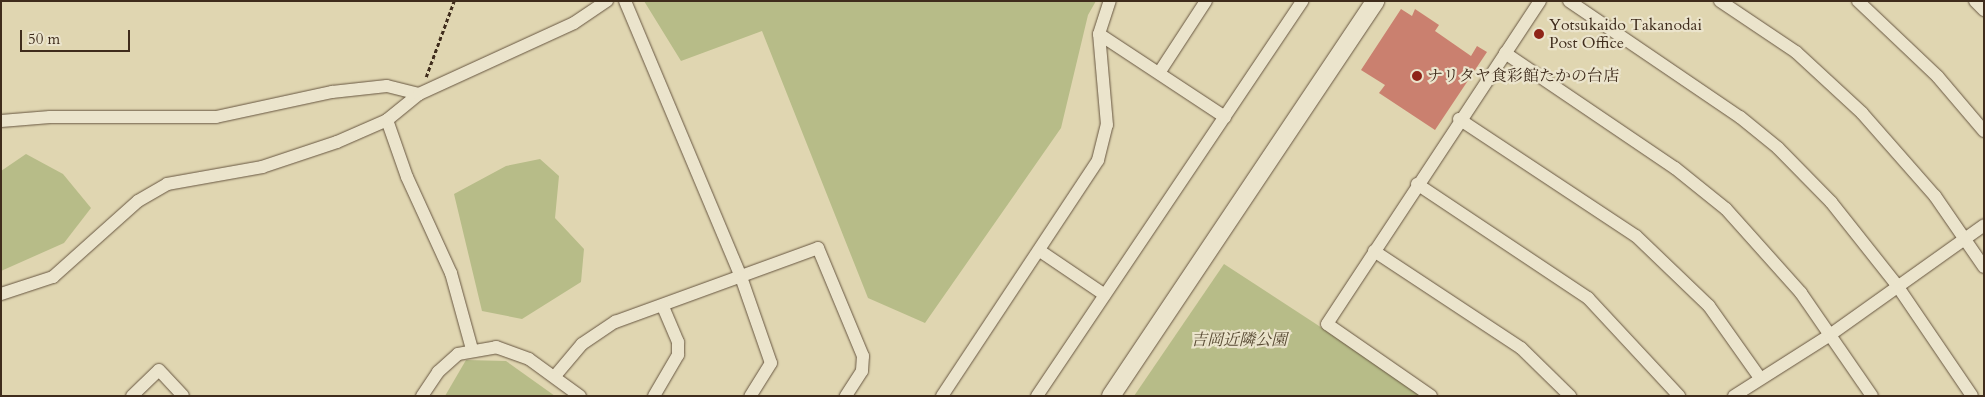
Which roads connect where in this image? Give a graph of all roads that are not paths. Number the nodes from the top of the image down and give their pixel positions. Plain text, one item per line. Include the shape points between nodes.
1 (607, 1) edge
2 (625, 1) edge
3 (1110, 1) edge
4 (1206, 1) edge
5 (1302, 1) edge
6 (1375, 1) edge
7 (1540, 1) edge
8 (1569, 1) edge
9 (1720, 1) edge
10 (1858, 1) edge
11 (1975, 1) edge
12 (1984, 10) edge
13 (1099, 34) junction
14 (1506, 53) junction
15 (1158, 73) junction
16 (419, 94) junction
17 (1225, 117) junction
18 (1460, 119) junction
19 (387, 120) junction
20 (1, 121) edge
21 (1984, 131) edge
22 (1417, 184) junction
23 (1984, 225) edge
24 (1964, 239) junction
25 (1040, 251) junction
26 (1374, 251) junction
27 (1984, 267) edge
28 (741, 277) junction
29 (1896, 284) junction
30 (1, 294) edge
31 (1105, 295) junction
32 (663, 306) junction
33 (1830, 335) junction
34 (472, 349) junction
35 (555, 376) junction
36 (1760, 378) junction
37 (132, 396) edge
38 (183, 396) edge
39 (422, 396) edge
40 (580, 396) edge
41 (654, 396) edge
42 (750, 396) edge
43 (846, 396) edge
44 (942, 396) edge
45 (1037, 396) edge
46 (1111, 396) edge
47 (1431, 396) edge
48 (1570, 396) edge
49 (1679, 396) edge
50 (1734, 396) edge
51 (1872, 396) edge
52 (1972, 396) edge

1 - 16 street via 574,23
2 - 28 street
3 - 13 street
4 - 15 street
5 - 17 street
6 - 46 street
7 - 14 street
8 - 29 street via 1740,117 1778,148 1831,202
9 - 24 street via 1796,52 1862,113 1914,168
10 - 21 street via 1931,71
11 - 12 street
13 - 15 street
13 - 25 street via 1107,108 1104,145
14 - 18 street
14 - 33 street via 1674,168 1726,209 1801,293
15 - 17 street
16 - 19 street
16 - 20 street via 387,86 332,92 216,117 50,117
17 - 31 street
18 - 22 street
18 - 36 street via 1636,236 1709,306
19 - 30 street via 300,156 167,184 138,201 71,266 53,277
19 - 34 street via 451,273
22 - 26 street
22 - 49 street via 1588,298
23 - 24 street
24 - 27 street
24 - 29 street
25 - 31 street
25 - 44 street
26 - 47 street via 1327,324
26 - 48 street via 1521,348
28 - 32 street
28 - 42 street via 771,363
28 - 43 street via 818,248 863,356 862,371
29 - 33 street
29 - 52 street
31 - 45 street
32 - 35 street via 597,332
32 - 41 street via 678,342 678,355
33 - 36 street
33 - 51 street
34 - 35 street via 512,351
34 - 39 street via 447,362
35 - 40 street
36 - 50 street
37 - 38 street via 159,370

